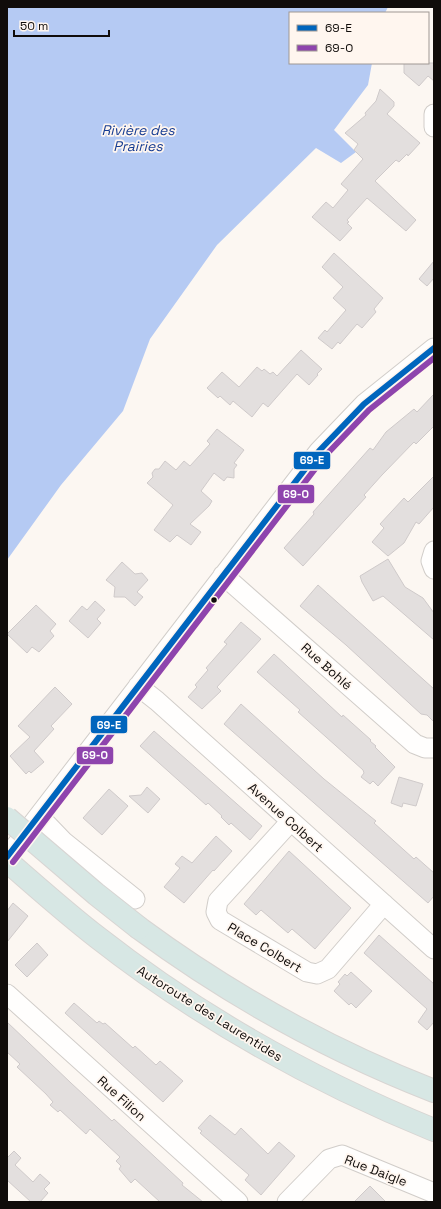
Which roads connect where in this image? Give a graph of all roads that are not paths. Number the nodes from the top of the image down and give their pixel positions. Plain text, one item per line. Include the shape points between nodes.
1 (434, 114) edge
2 (434, 127) edge
3 (434, 348) edge
4 (434, 551) edge
5 (434, 569) edge
6 (223, 575) junction
7 (138, 686) junction
8 (434, 748) edge
9 (39, 816) junction
10 (7, 818) edge
11 (291, 821) junction
12 (7, 857) edge
13 (7, 861) edge
14 (135, 899) dead end
15 (384, 904) junction
16 (432, 943) edge
17 (7, 994) edge
18 (434, 1091) edge
19 (434, 1130) edge
20 (434, 1193) edge
21 (238, 1202) edge
22 (287, 1202) edge

1 - 2 street
3 - 6 street via 384,386 341,426
4 - 5 street
6 - 7 street
6 - 8 street, Rue Bohlé via 415,744
7 - 9 street
7 - 11 street, Avenue Colbert
9 - 12 street
9 - 14 street via 64,842
10 - 18 highway, bridge via 96,894 201,972 284,1022 367,1063
11 - 15 street, Avenue Colbert
11 - 15 street, Place Colbert via 218,901 216,912 220,920 307,972 316,974 328,969
13 - 19 highway, Autoroute des Laurentides via 118,953 180,996 285,1060 352,1095
15 - 16 street, Avenue Colbert
17 - 21 street, Rue Filion
20 - 22 street, Rue Daigle via 342,1156 329,1159

